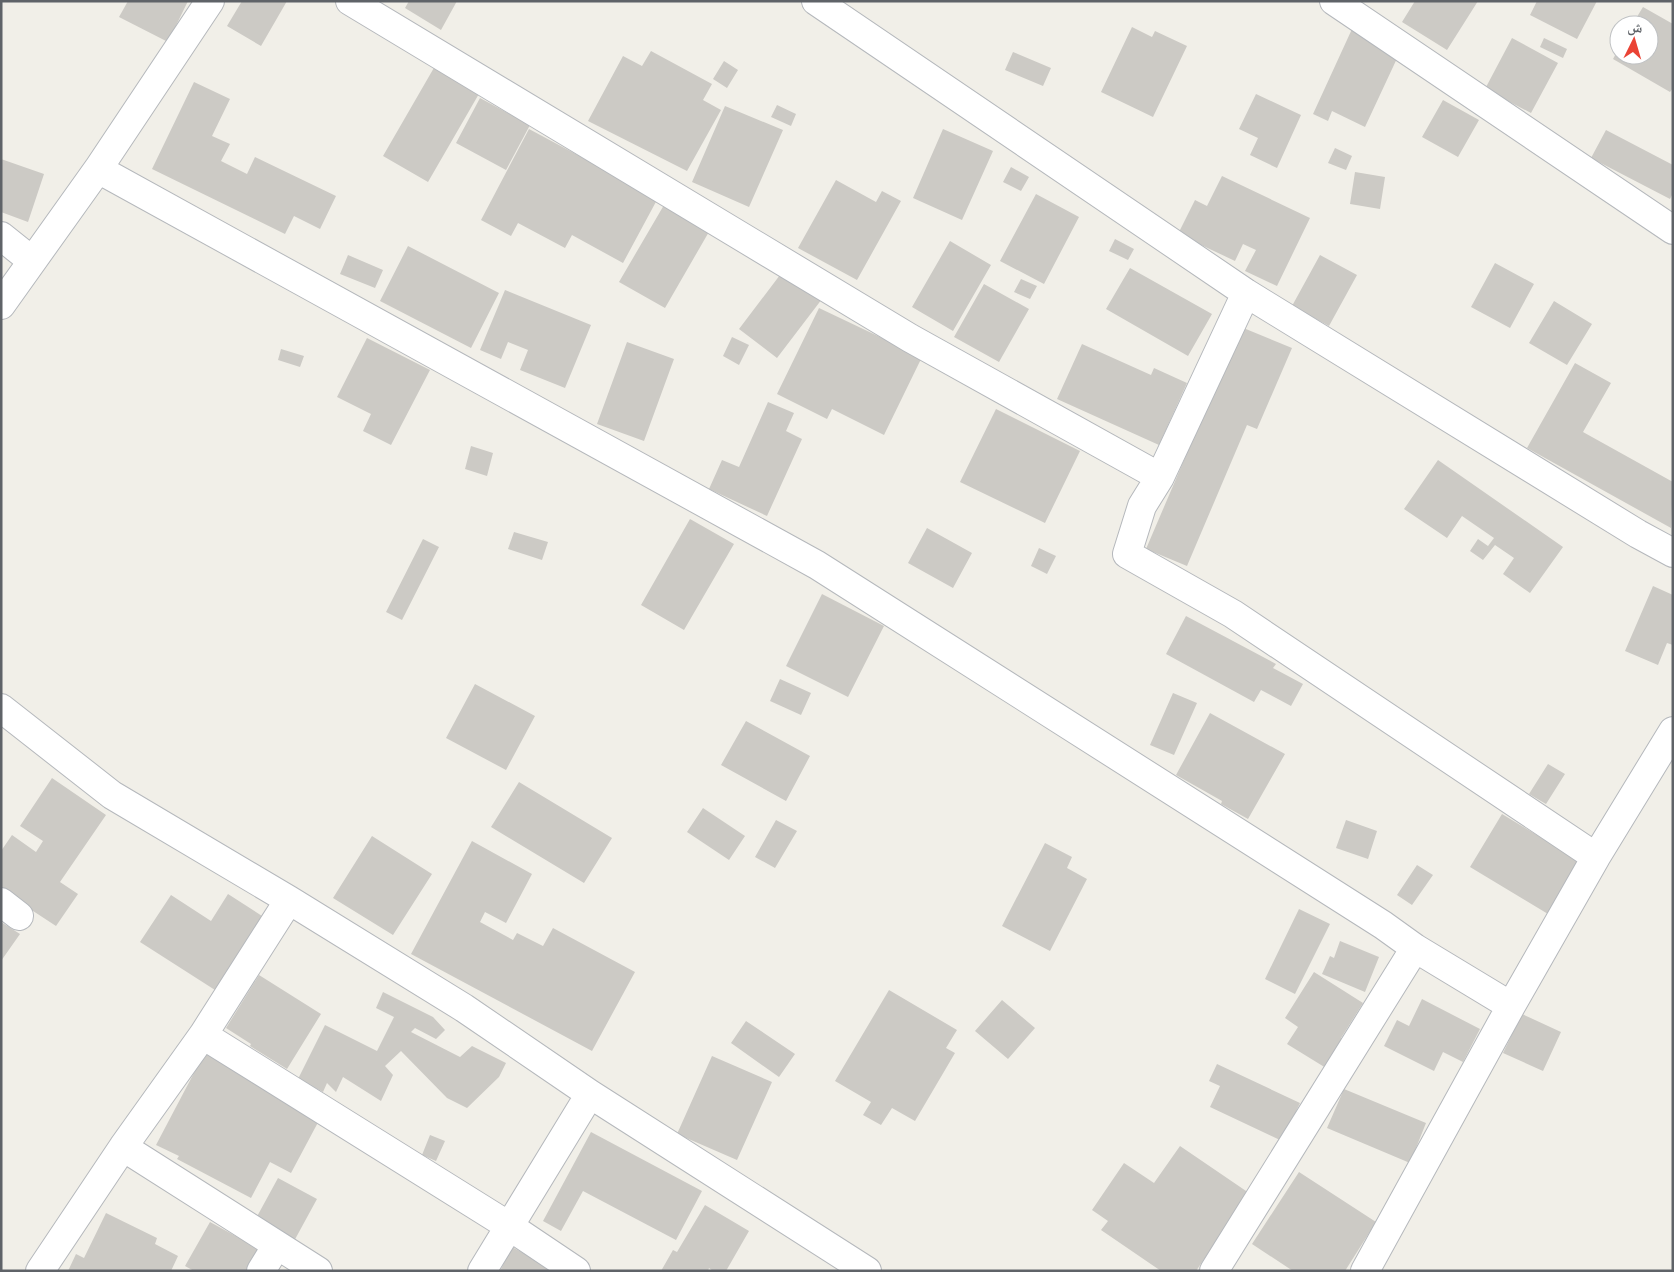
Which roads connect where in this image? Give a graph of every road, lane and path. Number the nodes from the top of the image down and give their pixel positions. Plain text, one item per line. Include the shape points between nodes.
1 (210, 1) edge
2 (350, 1) edge
3 (816, 1) edge
4 (1334, 1) edge
5 (98, 170) junction
6 (1673, 230) edge
7 (1, 236) edge
8 (32, 260) junction
9 (1246, 293) junction
10 (1, 305) edge
11 (1160, 477) junction
12 (1673, 553) edge
13 (1, 708) edge
14 (1673, 731) edge
15 (1596, 857) junction
16 (289, 900) junction
17 (1415, 948) junction
18 (1511, 1006) junction
19 (203, 1035) junction
20 (590, 1094) junction
21 (123, 1147) junction
22 (509, 1226) junction
23 (277, 1246) junction
24 (40, 1271) edge
25 (261, 1271) edge
26 (318, 1271) edge
27 (482, 1271) edge
28 (576, 1271) edge
29 (867, 1271) edge
30 (1214, 1271) edge
31 (1365, 1271) edge

1 - 5 street
2 - 11 street via 910,338
3 - 9 street
4 - 6 street
5 - 8 street
5 - 17 street via 818,566
7 - 8 street
8 - 10 street
9 - 11 street
9 - 12 street
11 - 15 street via 1142,506 1127,554 1233,614
13 - 16 street via 112,795
14 - 15 street
15 - 18 street
16 - 19 street
16 - 20 street via 464,1008
17 - 18 street
17 - 30 street
18 - 31 street
19 - 21 street
19 - 22 street
20 - 22 street
20 - 29 street
21 - 23 street
21 - 24 street
22 - 27 street
22 - 28 street
23 - 25 street
23 - 26 street

